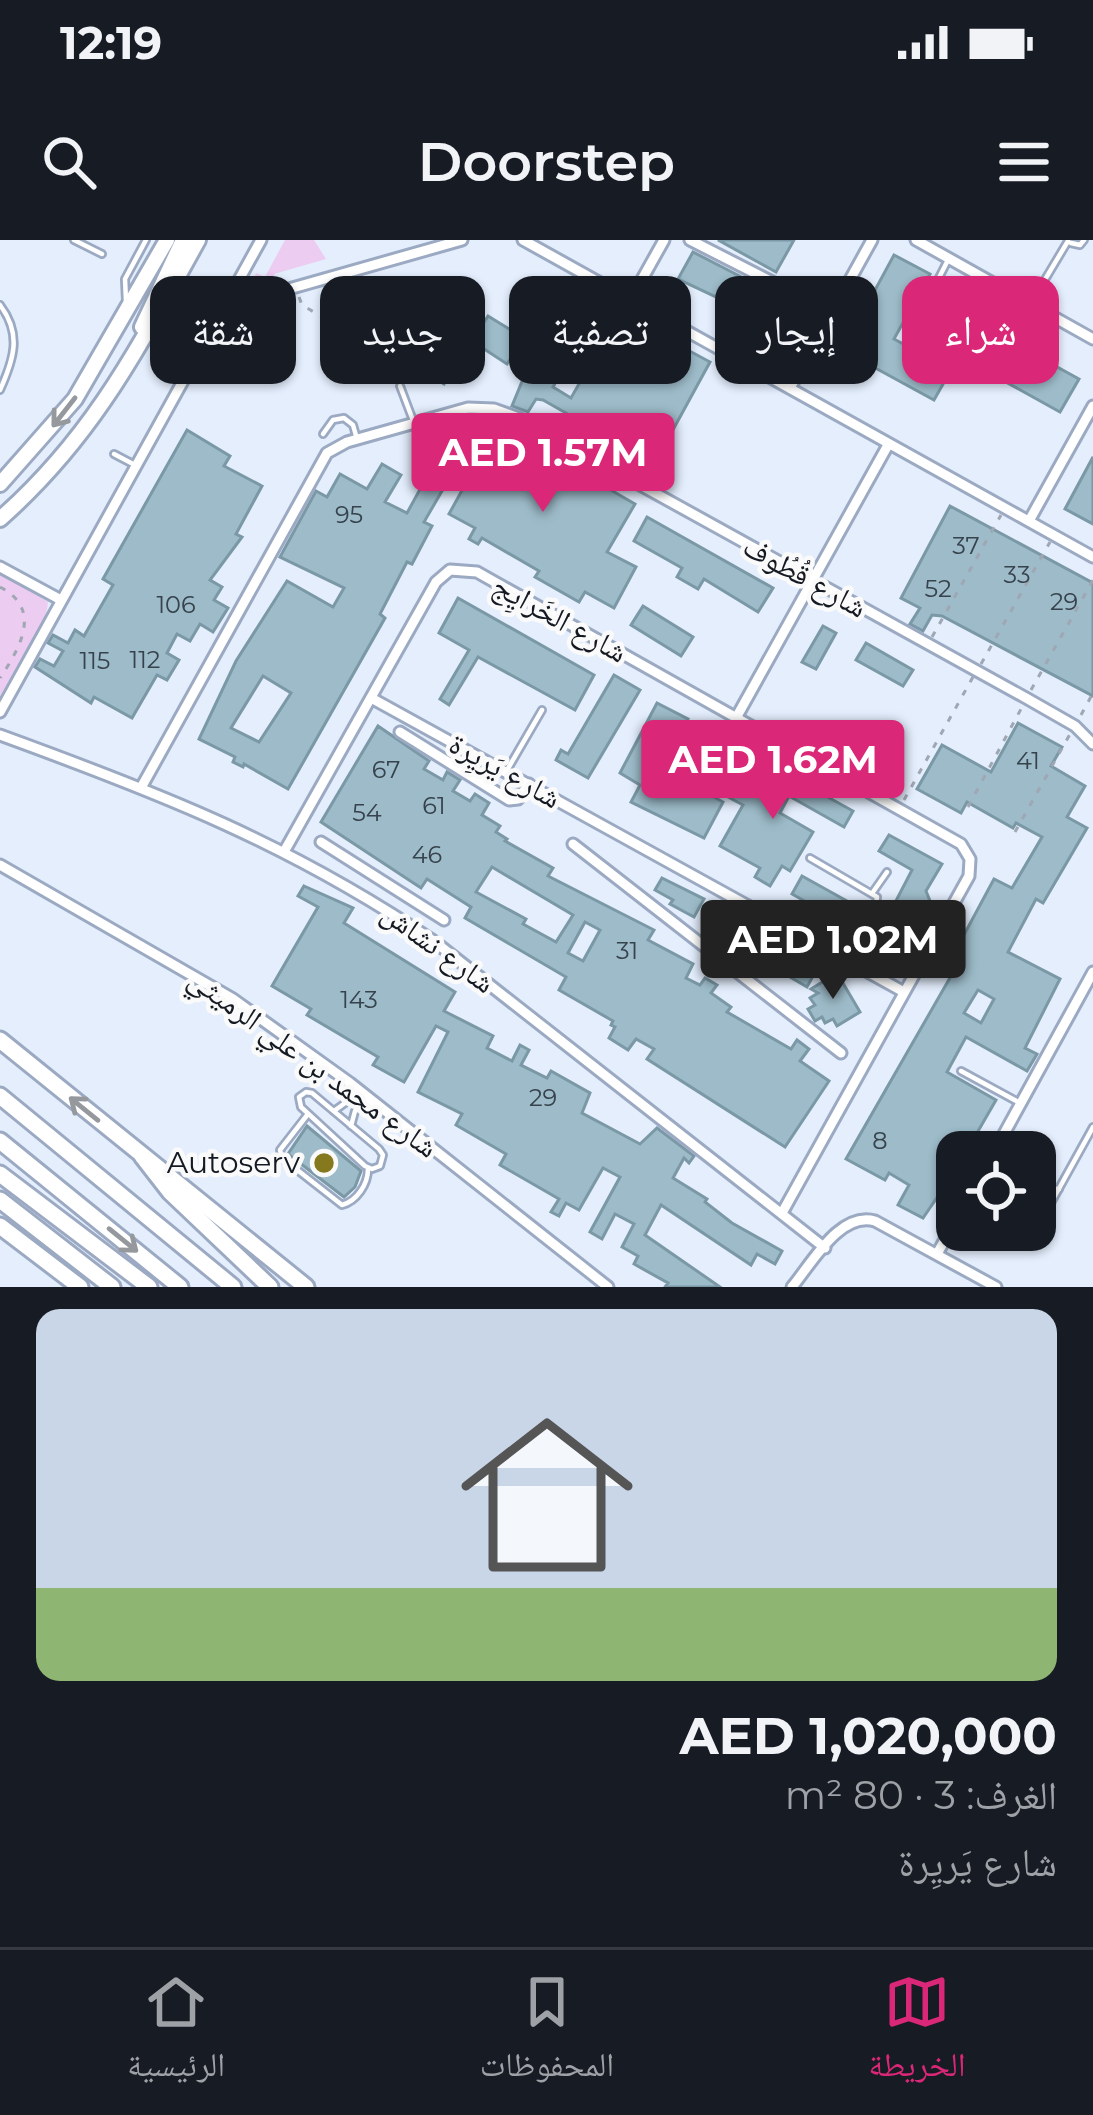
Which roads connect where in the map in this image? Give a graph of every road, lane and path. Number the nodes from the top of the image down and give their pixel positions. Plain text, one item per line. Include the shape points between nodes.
1 (74, 240) edge
2 (146, 240) edge
3 (167, 240) edge
4 (183, 240) edge
5 (198, 240) edge
6 (262, 240) edge
7 (462, 240) edge
8 (523, 240) edge
9 (664, 240) edge
10 (690, 240) edge
11 (872, 240) edge
12 (916, 240) edge
13 (1084, 240) edge
14 (1067, 241) edge
15 (102, 254) dead end
16 (949, 258) junction
17 (242, 276) edge
18 (589, 276) edge
19 (644, 276) edge
20 (761, 276) edge
21 (940, 276) edge
22 (981, 276) edge
23 (1047, 276) edge
24 (296, 287) edge
25 (296, 290) edge
26 (0, 305) edge
27 (128, 311) junction
28 (1059, 319) edge
29 (691, 333) edge
30 (1093, 338) edge
31 (137, 350) junction
32 (181, 384) edge
33 (400, 386) joint
34 (790, 388) junction
35 (0, 390) edge
36 (1093, 406) edge
37 (414, 423) junction
38 (323, 434) dead end
39 (357, 439) junction
40 (889, 445) junction
41 (114, 454) dead end
42 (135, 465) junction
43 (0, 484) edge
44 (1005, 508) junction
45 (0, 519) edge
46 (1030, 521) junction
47 (1093, 556) edge
48 (1, 566) edge
49 (812, 581) junction
50 (0, 587) edge
51 (61, 600) junction
52 (928, 644) junction
53 (0, 678) edge
54 (1093, 693) edge
55 (373, 699) junction
56 (542, 710) dead end
57 (0, 712) edge
58 (736, 718) junction
59 (1075, 726) junction
60 (400, 732) dead end
61 (0, 735) edge
62 (449, 740) junction
63 (1093, 744) edge
64 (436, 754) junction
65 (506, 772) junction
66 (529, 784) junction
67 (142, 786) junction
68 (1015, 832) dead end
69 (320, 842) dead end
70 (573, 844) dead end
71 (285, 850) junction
72 (810, 858) dead end
73 (0, 865) edge
74 (887, 872) dead end
75 (380, 880) junction
76 (873, 892) junction
77 (369, 897) junction
78 (764, 913) junction
79 (444, 920) dead end
80 (844, 958) junction
81 (726, 963) junction
82 (1093, 972) edge
83 (904, 992) junction
84 (0, 1040) edge
85 (841, 1053) dead end
86 (961, 1071) dead end
87 (350, 1083) junction
88 (0, 1096) edge
89 (375, 1103) junction
90 (1020, 1103) junction
91 (334, 1112) junction
92 (308, 1114) junction
93 (351, 1126) junction
94 (1093, 1127) edge
95 (1005, 1131) edge
96 (0, 1141) edge
97 (142, 1156) junction
98 (368, 1169) junction
99 (0, 1174) edge
100 (1059, 1189) joint
101 (1056, 1194) edge
102 (0, 1200) edge
103 (782, 1213) junction
104 (0, 1226) edge
105 (825, 1248) junction
106 (939, 1251) edge
107 (937, 1254) junction
108 (80, 1287) edge
109 (112, 1287) edge
110 (149, 1287) edge
111 (180, 1287) edge
112 (233, 1287) edge
113 (270, 1287) edge
114 (306, 1287) edge
115 (608, 1287) edge
116 (792, 1287) edge
117 (996, 1287) edge

1 - 15 lane
2 - 27 lane via 125,279
3 - 27 main road
4 - 31 main road
5 - 31 main road
6 - 17 street
7 - 24 street
8 - 18 street
9 - 19 street
10 - 20 street
11 - 34 street
12 - 16 street
13 - 14 lane
14 - 23 lane
16 - 21 lane
16 - 22 street
25 - 33 path via 302,305 393,359
26 - 35 lane via 15,340
27 -> 43 main road via 74,398
28 - 30 street
29 - 34 street
31 - 45 main road via 67,454
32 - 42 street
33 - 37 lane
34 - 40 street
36 - 46 street
37 - 39 street, شارع قُطُوف
37 - 49 street, شارع قُطُوف via 468,408 507,412
38 - 39 lane via 341,417
39 - 67 street, شارع قُطُوف via 320,462
40 - 44 street
40 - 49 street
41 - 42 lane
42 - 51 street
44 - 46 street
44 - 52 path
46 - 47 street
48 - 51 street
49 - 52 street, شارع قُطُوف
49 - 58 street
50 - 53 path via 26,622
51 - 57 street
52 - 59 street, شارع قُطُوف
54 - 59 path
55 - 58 street, شارع الخَرايِج via 450,570 476,572
55 - 62 street, شارع يَريِرة
55 - 71 street, شارع الخَرايِج
56 - 65 lane
58 - 83 street, شارع الخَرايِج via 966,851 969,876
59 - 63 street, شارع قُطُوف
59 - 68 path
60 - 64 street
61 - 67 street, شارع نشاش
62 - 64 street
62 - 65 street, شارع يَريِرة
64 - 66 street via 509,800
65 - 66 street, شارع يَريِرة
66 - 78 street, شارع يَريِرة
67 - 71 street, شارع نشاش
69 - 75 street
70 - 81 street, شارع يَريِرة
71 - 77 street, شارع نشاش
72 - 76 lane
73 - 87 street, شارع محمد بن علي الرميثي via 194,974
74 - 76 lane
75 - 77 street
75 - 79 street
76 - 80 lane via 877,903
77 - 103 street, شارع نشاش
78 - 80 street, شارع يَريِرة
78 - 81 street
80 - 83 street, شارع يَريِرة
81 - 85 street, شارع يَريِرة
82 - 90 street
83 - 103 street, شارع الخَرايِج
97 -> 84 main road
86 - 90 lane
87 - 89 street, شارع محمد بن علي الرميثي
87 - 91 lane via 346,1103
88 - 112 main road
89 - 93 lane via 355,1111
89 - 115 street, شارع محمد بن علي الرميثي
90 - 95 street
91 - 92 lane via 306,1092 298,1101
91 - 93 lane
92 - 98 lane
92 - 98 lane via 282,1158 342,1205 364,1186
93 - 98 lane via 383,1155
94 - 100 lane
96 -> 111 main road
97 - 113 main road
97 - 114 main road
99 - 110 main road
100 - 101 lane
102 - 109 main road
103 - 105 street, شارع نشاش
104 - 108 main road
105 - 107 street via 847,1224 868,1218
105 - 116 street
106 - 107 street
107 - 117 street

